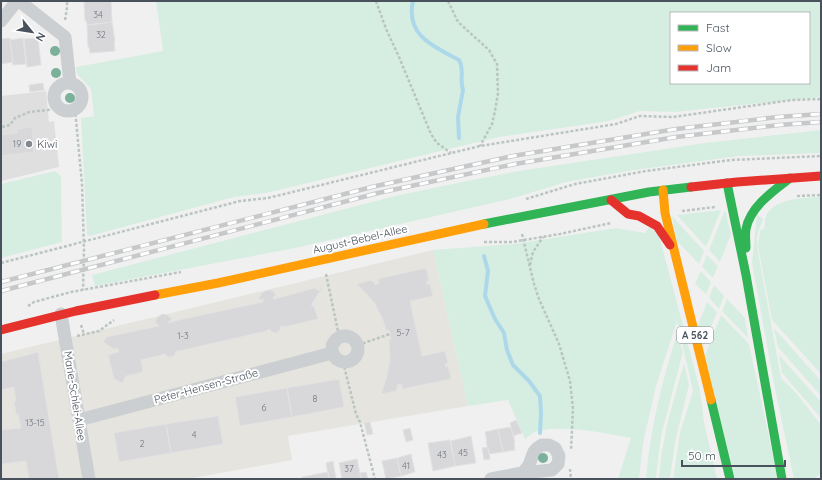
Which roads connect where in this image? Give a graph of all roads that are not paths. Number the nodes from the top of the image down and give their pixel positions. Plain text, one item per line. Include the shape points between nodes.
1 (18, 1) edge
2 (1, 21) edge
3 (70, 83) junction
4 (821, 176) edge
5 (790, 178) junction
6 (726, 183) junction
7 (663, 190) junction
8 (611, 200) junction
9 (674, 250) junction
10 (746, 275) junction
11 (61, 314) junction
12 (1, 330) edge
13 (332, 353) junction
14 (79, 420) junction
15 (522, 473) dead end
16 (89, 479) edge
17 (491, 479) edge
18 (730, 479) edge
19 (782, 479) edge

1 - 2 street
1 - 3 street via 65,37
3 - 3 street via 79,88 82,102 75,110 66,111 57,106 54,98 60,85
4 - 5 main road, August-Bebel-Allee
5 - 6 main road, August-Bebel-Allee
5 - 10 main road via 755,209 746,228
6 - 7 main road, August-Bebel-Allee
6 - 10 main road
7 - 8 main road, August-Bebel-Allee
7 - 9 main road, A 562 via 665,213
8 - 9 main road via 628,214 639,216 656,226
8 - 11 main road, August-Bebel-Allee via 468,227 218,283
9 - 18 main road, A 562
10 - 19 main road
11 - 12 main road, August-Bebel-Allee
11 - 14 street, Marie-Schlei-Allee
13 - 13 street via 332,344 339,336 351,337 358,345 358,352 350,361 343,362
13 - 14 street, Peter-Hensen-Straße
14 - 16 street, Marie-Schlei-Allee
15 - 17 street

